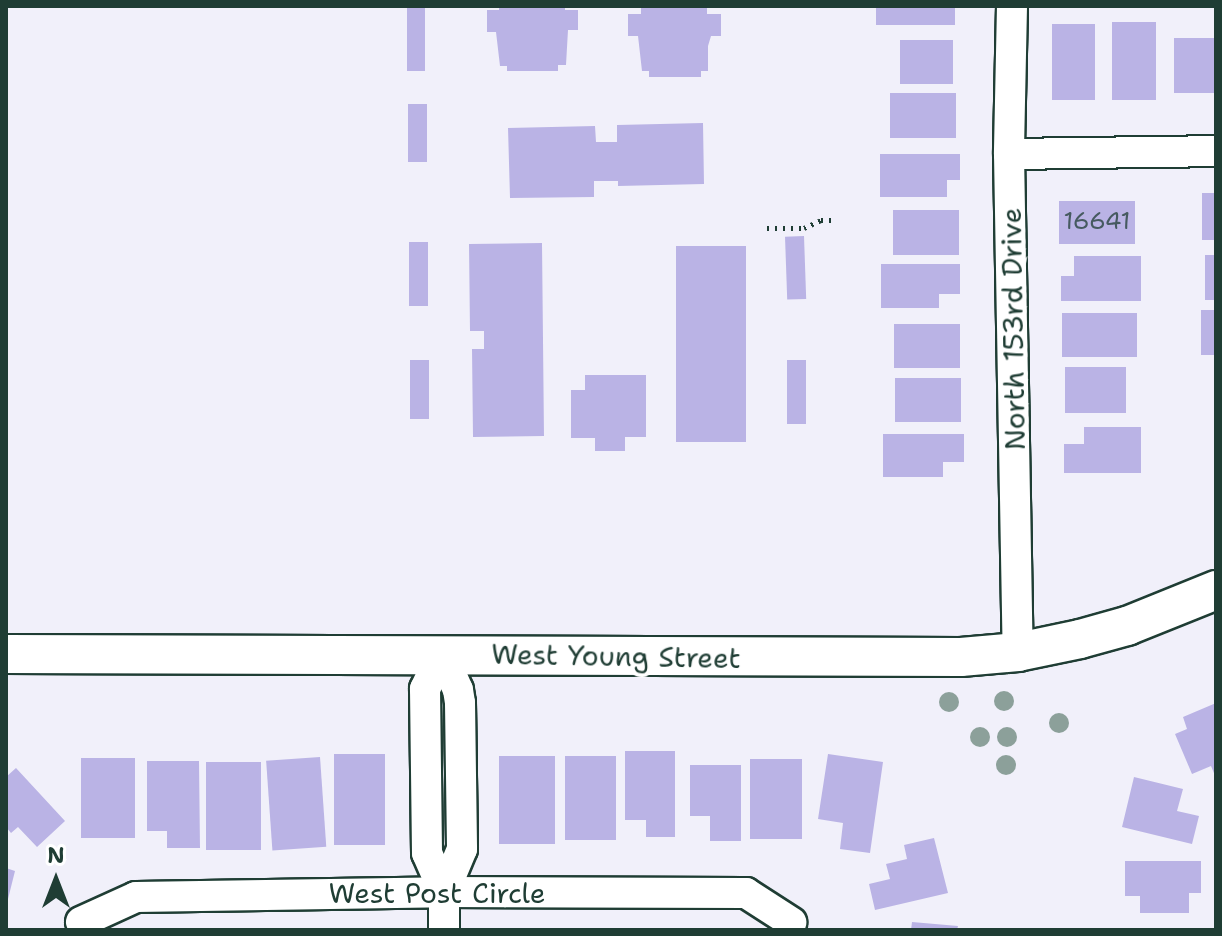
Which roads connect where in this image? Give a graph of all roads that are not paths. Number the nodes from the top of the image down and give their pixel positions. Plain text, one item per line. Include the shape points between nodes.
1 (1012, 6) edge
2 (1216, 151) edge
3 (1009, 154) junction
4 (1216, 590) edge
5 (1018, 652) junction
6 (6, 654) edge
7 (442, 654) junction
8 (444, 892) junction
9 (81, 922) dead end
10 (791, 922) dead end
11 (444, 930) edge

1 - 3 street, North 153rd Drive
2 - 3 street
3 - 5 street, North 153rd Drive
4 - 5 street, West Young Street via 1127,626
5 - 7 street, West Young Street via 961,657
6 - 7 street, West Young Street
7 - 8 street via 425,689 427,853
8 - 9 street, West Post Circle via 136,897
8 - 10 street, West Post Circle via 746,893
8 - 11 street

